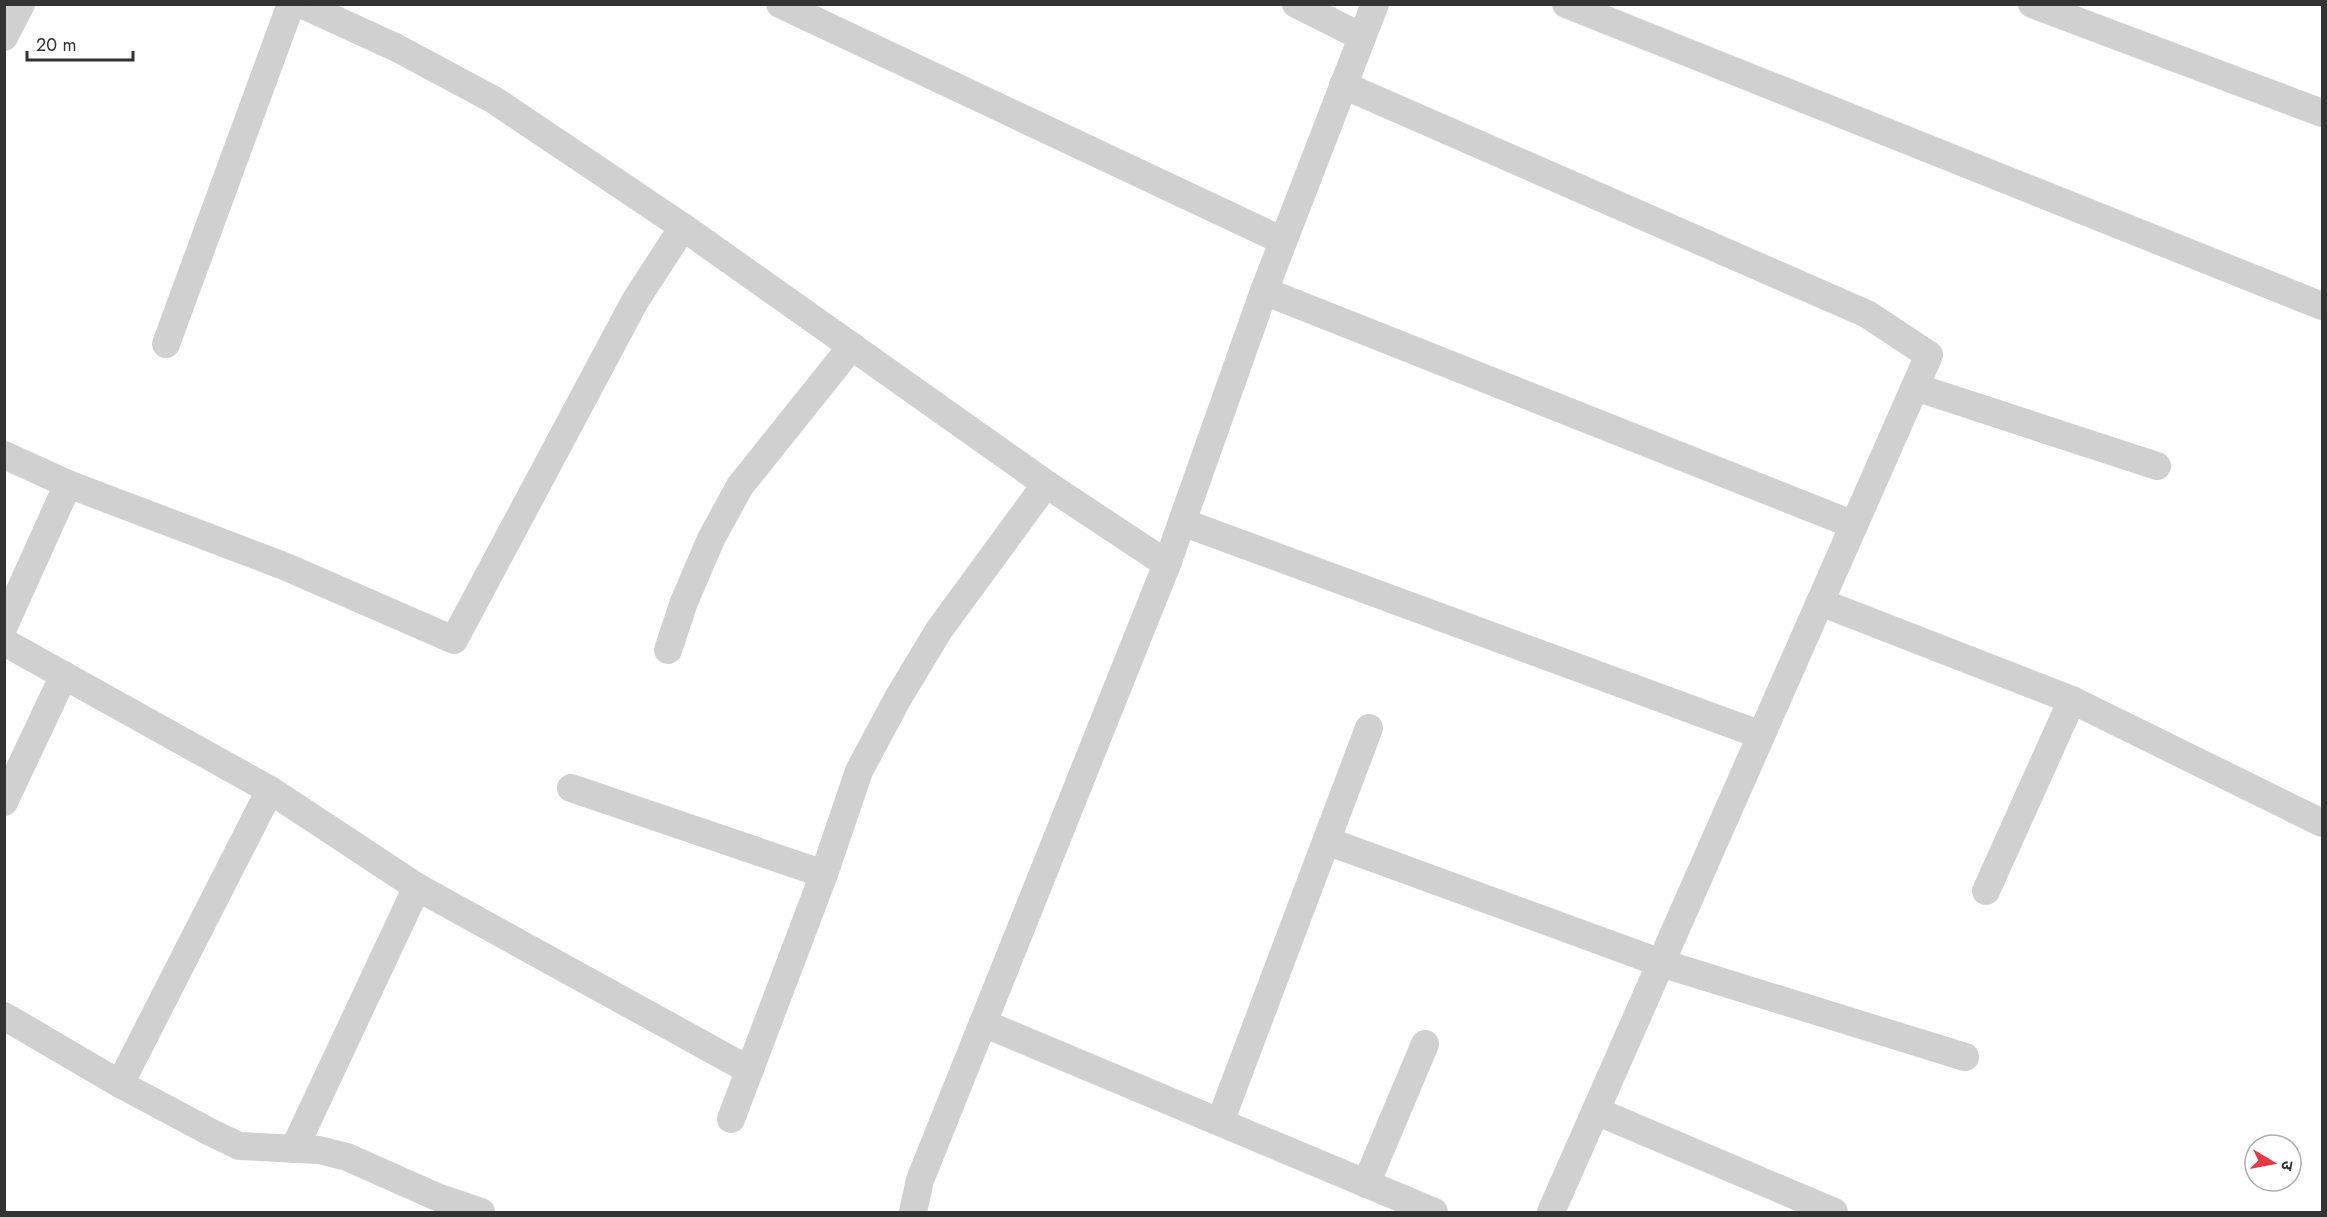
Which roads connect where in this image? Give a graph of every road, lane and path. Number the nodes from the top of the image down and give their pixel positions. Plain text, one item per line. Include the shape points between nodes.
1 (21, 4) edge
2 (291, 4) edge
3 (300, 4) edge
4 (780, 4) edge
5 (1296, 4) edge
6 (1376, 4) edge
7 (1566, 4) edge
8 (2032, 4) edge
9 (4, 37) edge
10 (1362, 38) junction
11 (1343, 86) junction
12 (2322, 113) edge
13 (683, 227) junction
14 (1283, 241) junction
15 (1264, 291) junction
16 (2322, 306) edge
17 (166, 344) dead end
18 (852, 346) junction
19 (1915, 387) junction
20 (4, 455) edge
21 (2157, 466) dead end
22 (68, 484) junction
23 (1046, 484) junction
24 (1182, 522) junction
25 (1854, 525) junction
26 (1167, 564) junction
27 (1820, 602) junction
28 (4, 626) edge
29 (4, 642) edge
30 (668, 650) dead end
31 (64, 675) junction
32 (2072, 700) junction
33 (1369, 728) dead end
34 (1761, 735) junction
35 (571, 788) dead end
36 (270, 790) junction
37 (4, 802) edge
38 (2322, 822) edge
39 (1327, 841) junction
40 (824, 874) junction
41 (417, 887) junction
42 (1986, 891) dead end
43 (1661, 963) junction
44 (4, 1016) edge
45 (983, 1023) junction
46 (1425, 1044) dead end
47 (1965, 1057) dead end
48 (749, 1070) junction
49 (120, 1084) junction
50 (1596, 1112) junction
51 (731, 1119) dead end
52 (1220, 1122) junction
53 (294, 1149) junction
54 (1366, 1184) junction
55 (481, 1212) edge
56 (913, 1212) edge
57 (1434, 1212) edge
58 (1551, 1212) edge
59 (1834, 1212) edge

1 - 9 street
2 - 17 street
3 - 13 street via 397,48 494,100
4 - 14 street
5 - 10 street
6 - 10 street
7 - 16 street
8 - 12 street
10 - 11 street
11 - 14 street
11 - 19 street via 1867,314 1929,355
13 - 18 street
13 - 22 street via 635,301 454,640 284,566
14 - 15 street
15 - 24 street
15 - 25 street
18 - 23 street
18 - 30 street via 740,486 711,539
19 - 21 street
19 - 25 street
20 - 22 street
22 - 28 street
23 - 26 street
23 - 40 street via 939,630 897,698 859,771
24 - 26 street
24 - 34 street
25 - 27 street
26 - 45 street
27 - 32 street
27 - 34 street
29 - 31 street
31 - 36 street
31 - 37 street
32 - 38 street
32 - 42 street
33 - 39 street
34 - 43 street
35 - 40 street
36 - 41 street
36 - 49 street
39 - 43 street
39 - 52 street
40 - 48 street
41 - 48 street
41 - 53 street
43 - 47 street
43 - 50 street
44 - 49 street
45 - 52 street
45 - 56 street via 920,1180
46 - 54 street
48 - 51 street
49 - 53 street via 239,1146
50 - 58 street
50 - 59 street
52 - 54 street
53 - 55 street via 347,1157
54 - 57 street

